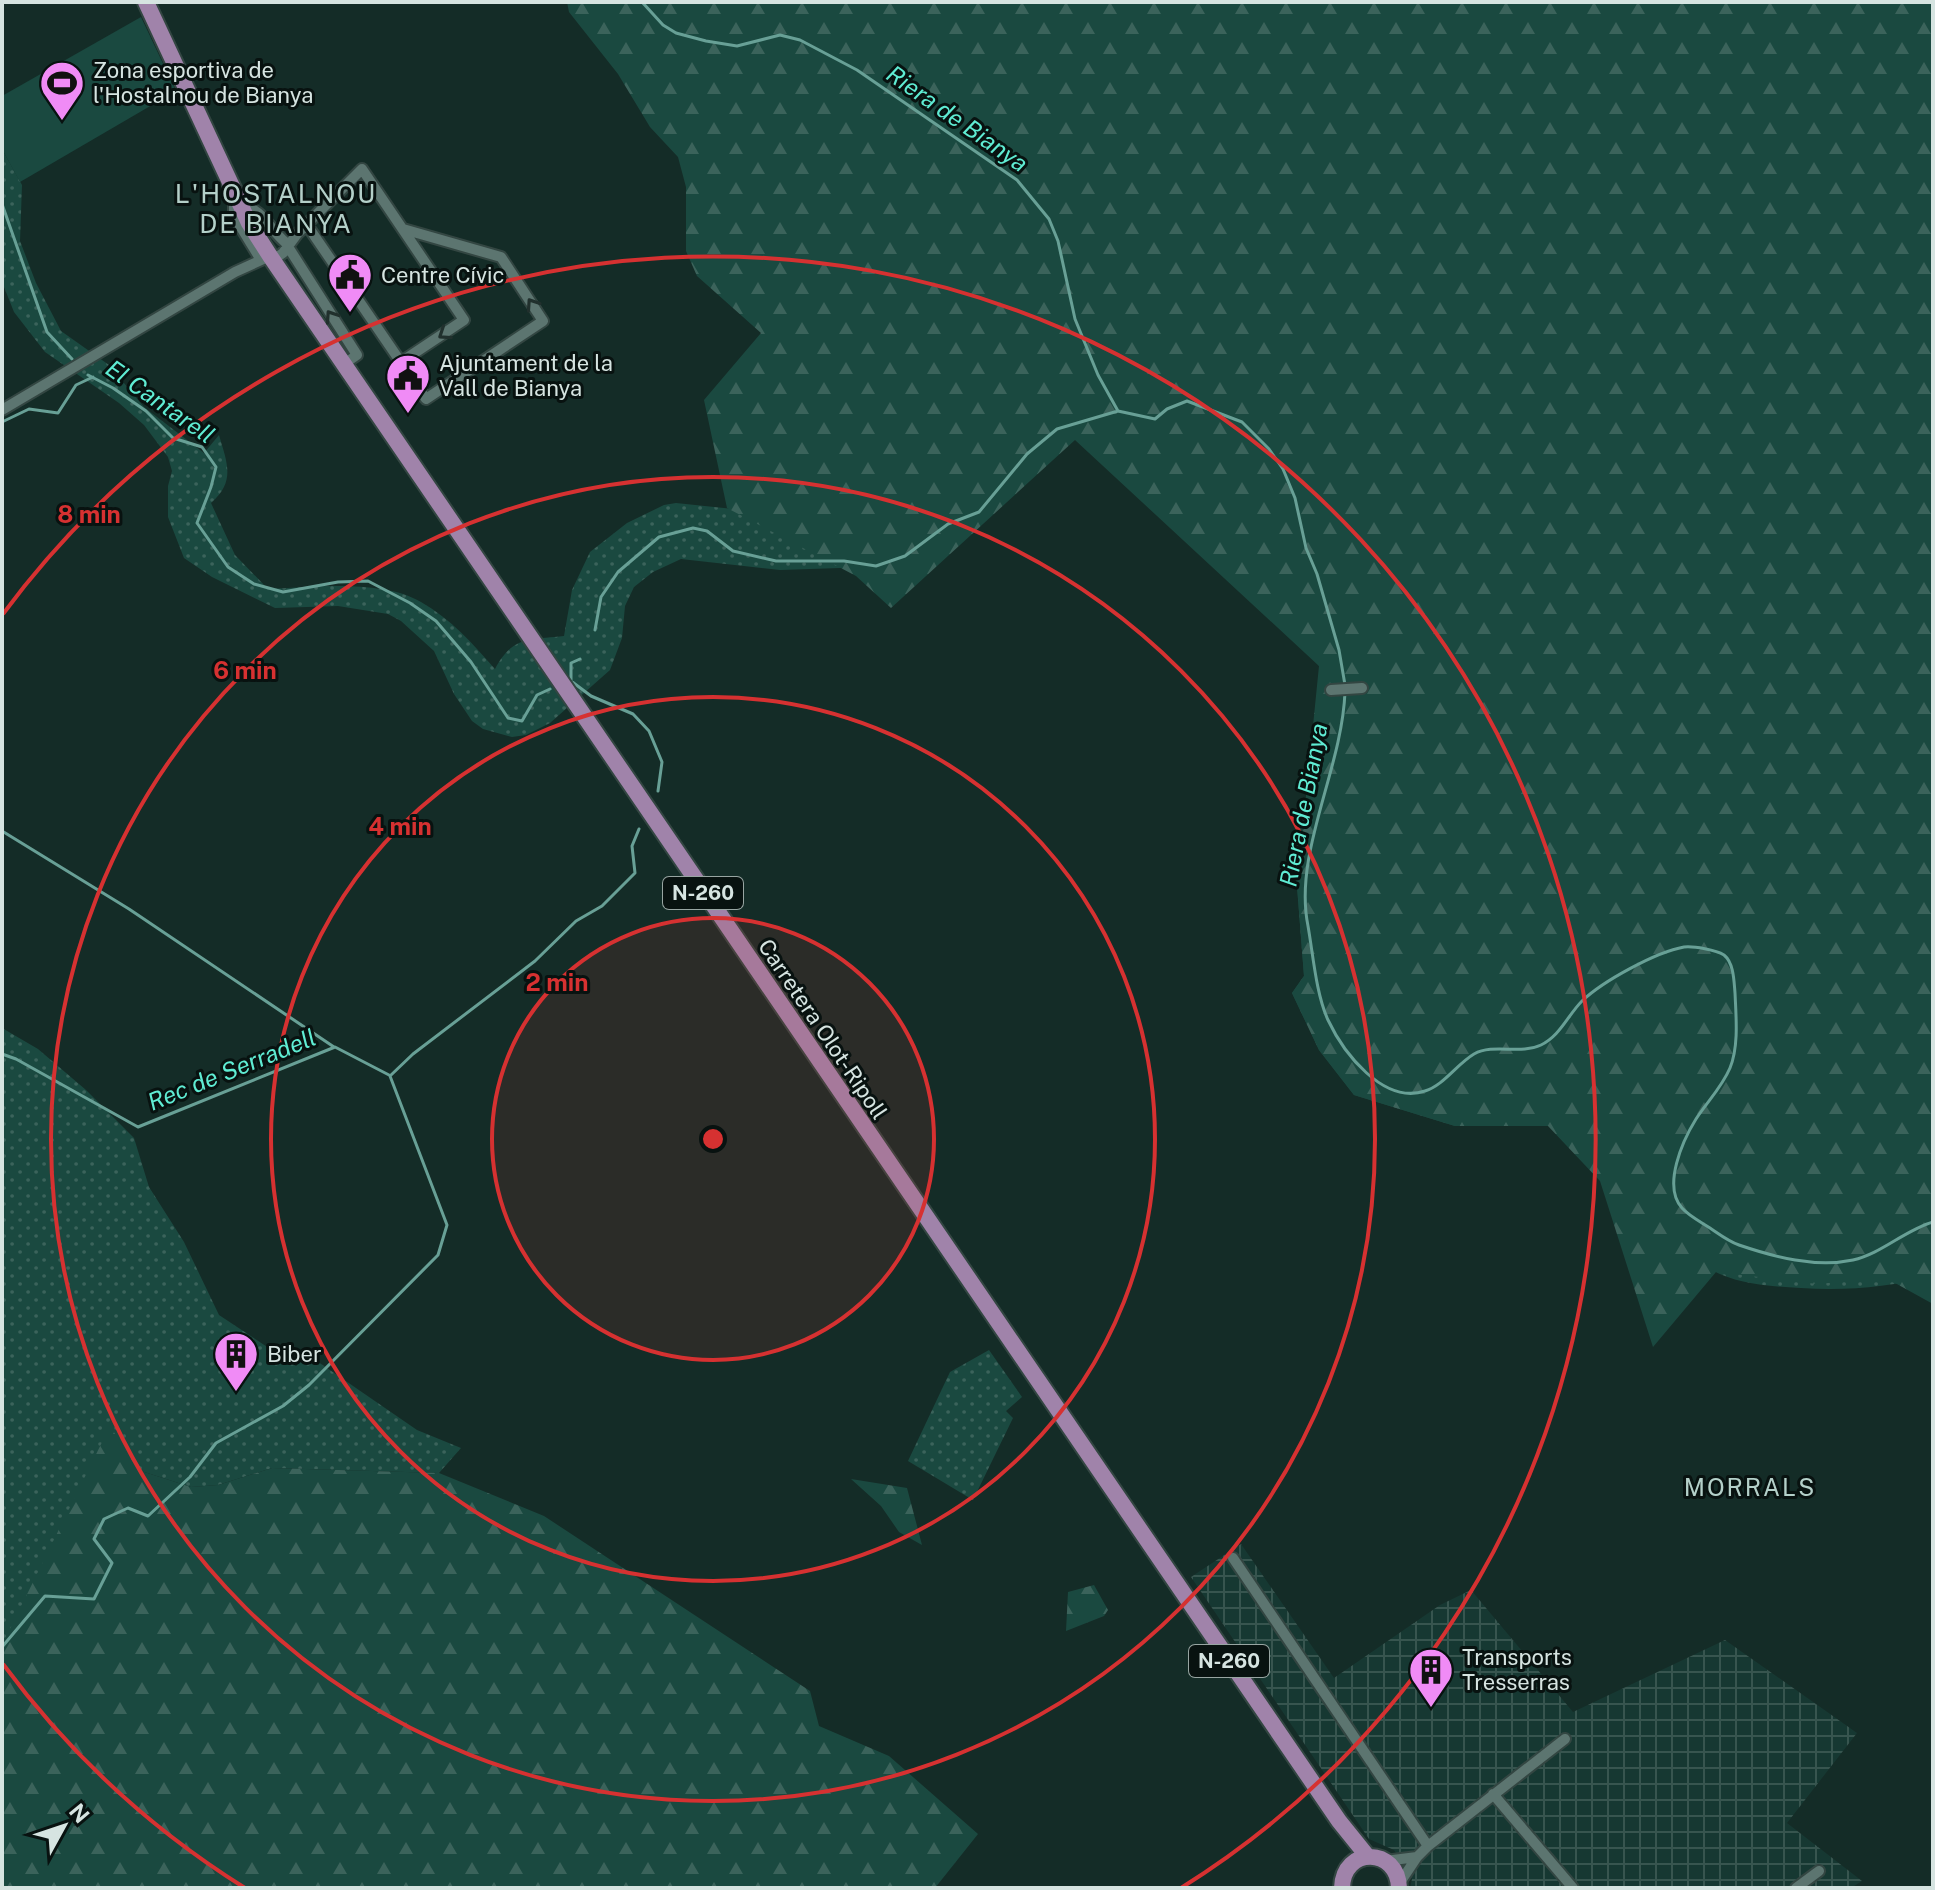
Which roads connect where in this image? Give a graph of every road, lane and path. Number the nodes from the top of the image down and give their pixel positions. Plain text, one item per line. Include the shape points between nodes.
1 (146, 2) edge
2 (233, 189) junction
3 (307, 225) junction
4 (403, 229) junction
5 (297, 234) junction
6 (287, 248) junction
7 (269, 252) junction
8 (401, 362) junction
9 (344, 364) junction
10 (3, 407) edge
11 (1362, 688) dead end
12 (1331, 690) dead end
13 (1233, 1558) dead end
14 (1565, 1739) dead end
15 (1493, 1794) junction
16 (1339, 1821) junction
17 (1428, 1846) junction
18 (1417, 1857) junction
19 (1377, 1859) junction
20 (1349, 1866) junction
21 (1819, 1871) dead end
22 (1399, 1886) edge
23 (1342, 1888) edge
24 (1573, 1888) edge
25 (1796, 1888) edge

1 - 2 main road, Carretera Olot-Ripoll / N-260
2 - 7 main road, Carretera Olot-Ripoll / N-260
2 - 7 street via 234,216
3 - 4 street via 362,169
3 - 5 street
3 - 8 street
4 -> 8 street via 464,320
8 -> 4 street via 426,399 543,321 501,257
5 - 6 street
5 - 7 street
6 - 7 street
6 - 7 street
9 -> 6 street via 357,355
7 - 9 main road, Carretera Olot-Ripoll / N-260
7 - 10 street
9 - 16 main road, Carretera Olot-Ripoll / N-260
11 - 12 street
13 - 17 street
14 - 15 street
15 - 17 street
15 - 24 street
16 - 19 main road, Carretera Olot-Ripoll / N-260
16 - 20 main road, Carretera Olot-Ripoll / N-260
17 - 18 street
18 - 19 street
18 - 22 street
19 - 20 main road
19 - 22 main road, N-260 via 1395,1871
20 - 23 main road, N-260
21 - 25 street

